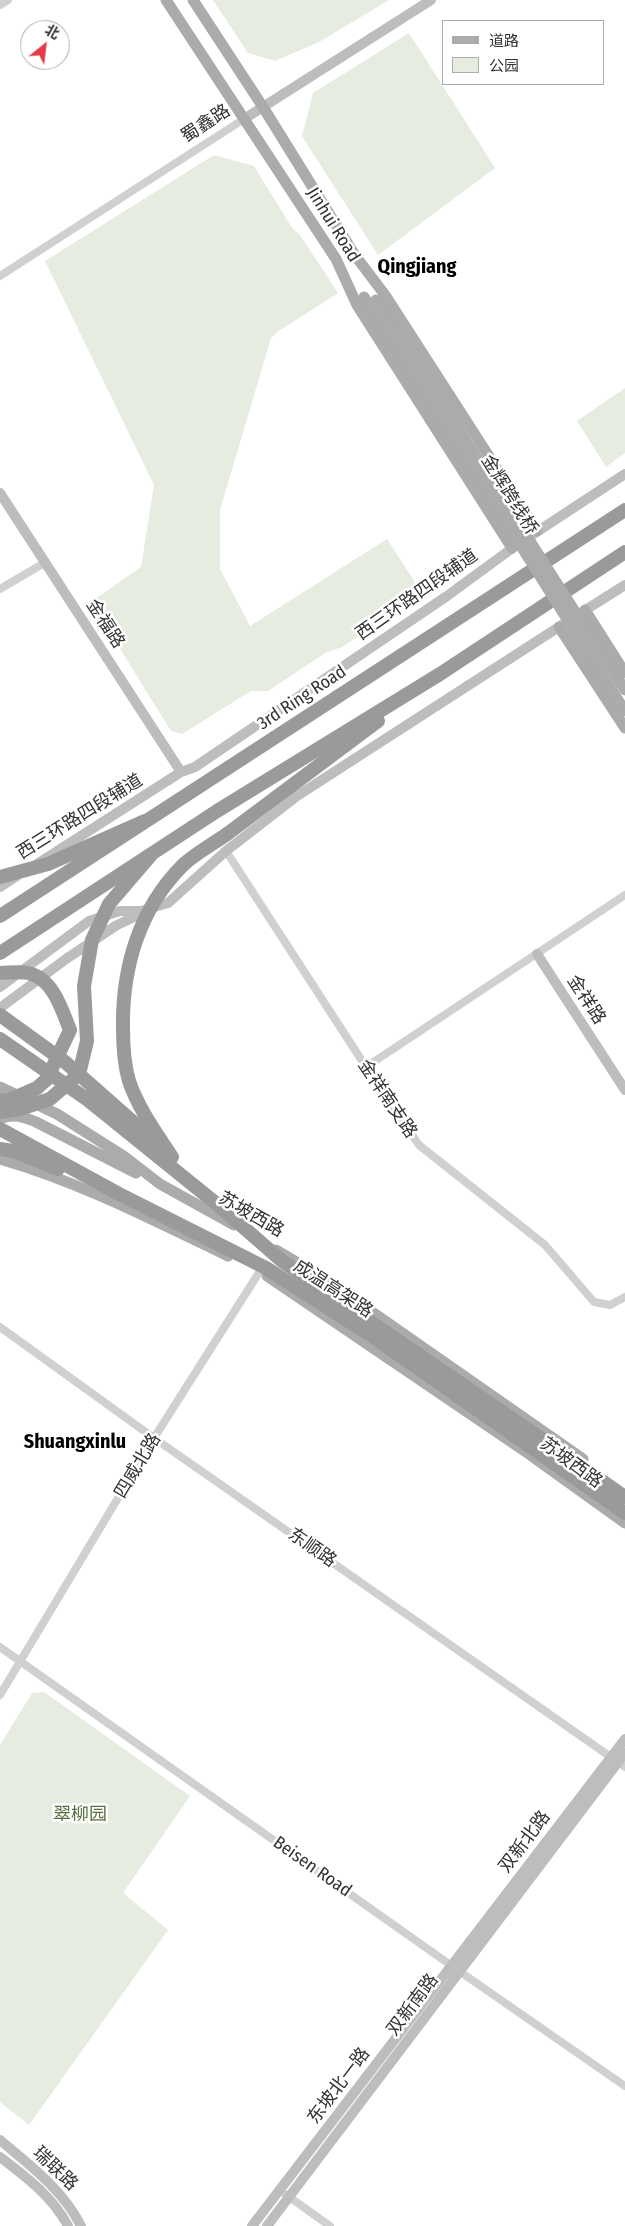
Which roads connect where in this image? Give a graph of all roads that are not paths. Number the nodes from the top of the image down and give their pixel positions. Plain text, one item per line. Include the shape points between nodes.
1 (8, 0) edge
2 (166, 0) edge
3 (431, 0) edge
4 (194, 2) edge
5 (0, 5) edge
6 (177, 16) junction
7 (263, 107) junction
8 (244, 119) junction
9 (354, 254) junction
10 (336, 259) junction
11 (0, 276) edge
12 (625, 474) edge
13 (0, 493) edge
14 (625, 510) edge
15 (537, 531) junction
16 (512, 548) junction
17 (625, 552) edge
18 (46, 562) junction
19 (625, 585) edge
20 (0, 589) edge
21 (586, 610) junction
22 (559, 627) junction
23 (625, 672) edge
24 (440, 674) junction
25 (625, 690) edge
26 (625, 711) edge
27 (625, 728) edge
28 (181, 772) junction
29 (145, 821) junction
30 (226, 851) junction
31 (151, 855) junction
32 (0, 878) edge
33 (0, 887) edge
34 (625, 895) edge
35 (159, 906) junction
36 (0, 916) edge
37 (0, 953) edge
38 (537, 954) junction
39 (0, 974) edge
40 (0, 987) edge
41 (0, 1008) edge
42 (0, 1015) edge
43 (0, 1039) edge
44 (366, 1067) junction
45 (0, 1087) edge
46 (625, 1090) edge
47 (0, 1100) edge
48 (0, 1112) edge
49 (0, 1119) edge
50 (0, 1129) edge
51 (0, 1149) edge
52 (172, 1157) junction
53 (0, 1159) edge
54 (160, 1184) junction
55 (119, 1194) junction
56 (218, 1205) junction
57 (260, 1272) junction
58 (625, 1297) edge
59 (0, 1327) edge
60 (154, 1438) junction
61 (625, 1489) edge
62 (625, 1497) edge
63 (625, 1513) edge
64 (625, 1523) edge
65 (0, 1647) edge
66 (20, 1662) junction
67 (0, 1695) edge
68 (625, 1739) edge
69 (625, 1753) edge
70 (618, 1762) edge
71 (455, 1968) junction
72 (625, 2086) edge
73 (0, 2140) edge
74 (0, 2157) edge
75 (279, 2190) junction
76 (288, 2197) junction
77 (68, 2226) edge
78 (81, 2226) edge
79 (252, 2226) edge
80 (267, 2226) edge
81 (330, 2226) edge

1 - 5 street
2 - 6 main road, Jinhui Road
3 - 7 main road, 蜀鑫路
4 - 6 main road
4 - 7 main road, Jinhui Road
6 - 8 main road, Jinhui Road
7 - 8 main road, 蜀鑫路
7 - 9 main road, Jinhui Road
8 - 10 main road, Jinhui Road
8 - 11 street, 蜀鑫路
9 - 15 main road, Jinhui Road via 385,296
9 - 25 main road, 金辉跨线桥, bridge via 376,300
10 - 16 main road, Jinhui Road via 357,305
10 - 26 main road, 金辉跨线桥, bridge via 364,297
12 - 15 main road, 西三环路四段辅道
13 - 18 main road, 金福路
14 - 29 highway, 3rd Ring Road
15 - 16 main road, 西三环路四段辅道
16 - 28 main road, 西三环路四段辅道 via 447,596 195,767
17 - 24 highway
18 - 20 street
18 - 28 main road, 金福路
19 - 21 main road
21 - 22 main road
21 - 23 main road
22 - 27 main road
22 - 30 main road via 297,796
24 - 31 highway
24 - 52 highway, bridge via 282,795 184,864 152,906 127,966 122,1004 123,1053 130,1082
28 - 33 main road, 西三环路四段辅道
29 - 32 highway, bridge via 48,864
29 - 36 highway, 3rd Ring Road, bridge
30 - 35 main road via 168,903
30 - 44 street, 金祥南支路
31 - 37 highway, bridge
31 - 48 highway, bridge via 109,904 92,940 84,986 87,1041 79,1074 50,1100
34 - 38 street
35 - 40 main road via 141,911 120,911 89,921
35 - 41 main road via 117,925
38 - 44 street
38 - 46 main road, 金祥路
39 - 47 highway, bridge via 28,973 48,985 57,997 70,1030 47,1079 37,1088 7,1101
42 - 52 highway, bridge via 65,1062
43 - 56 highway, bridge via 88,1100
44 - 58 street, 金祥南支路 via 418,1145 545,1245 587,1296 603,1305
45 - 54 main road, 苏坡西路 via 57,1114
49 - 54 main road via 19,1116 36,1122
50 - 55 highway, 成温高架路
51 - 55 highway via 13,1151
52 - 56 highway, bridge
53 - 57 main road, 苏坡西路 via 103,1196
54 - 61 main road, 苏坡西路 via 322,1277
55 - 63 highway, 成温高架路 via 266,1268 372,1336
56 - 62 highway, bridge via 282,1260
57 - 60 street, 四威北路
57 - 64 main road, 苏坡西路
59 - 60 street, 东顺路
60 - 66 street, 四威北路
60 - 70 street, 东顺路
65 - 66 street, Beisen Road
66 - 67 street, 四威北路
66 - 71 street, Beisen Road
68 - 70 main road, 双新北路
69 - 70 main road, 双新北路
70 - 71 main road, 双新北路
71 - 72 street, Beisen Road
71 - 75 main road, 东坡北一路
71 - 76 main road, 双新南路
73 - 78 main road, 瑞联路 via 49,2182 67,2202
74 - 77 main road, 瑞联路 via 39,2188
75 - 76 street
75 - 79 main road, 东坡北一路
76 - 80 main road, 双新南路
76 - 81 street

